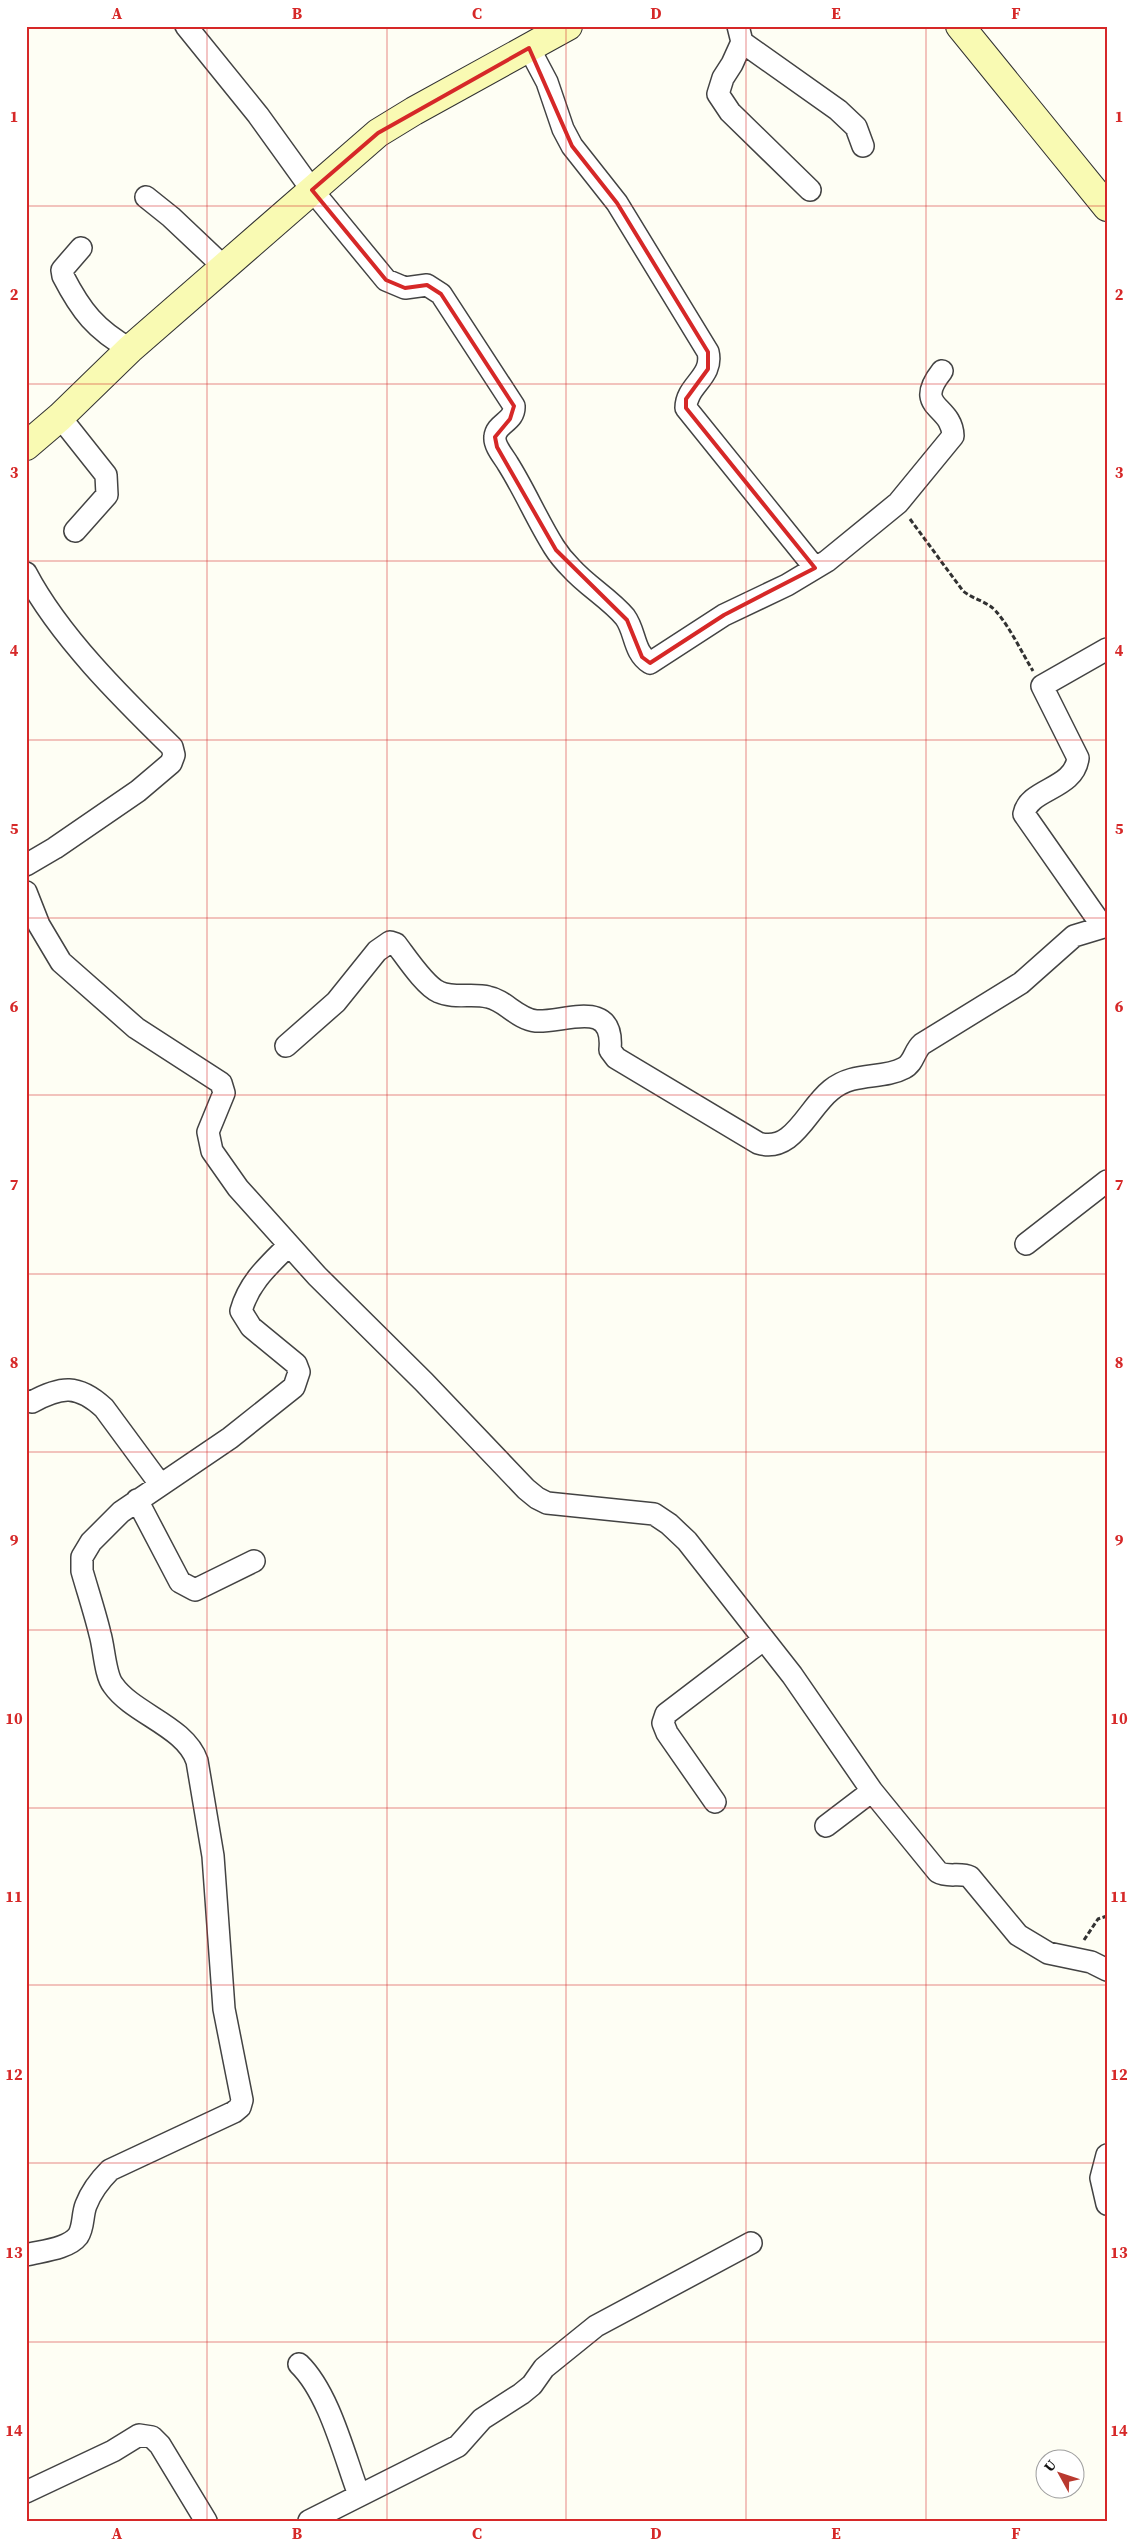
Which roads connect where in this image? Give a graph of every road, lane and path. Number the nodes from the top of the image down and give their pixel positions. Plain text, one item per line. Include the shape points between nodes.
1 (186, 26) edge
2 (568, 26) edge
3 (960, 26) edge
4 (740, 34) edge
5 (529, 48) junction
6 (863, 146) dead end
7 (312, 190) junction
8 (810, 190) dead end
9 (146, 197) dead end
10 (1107, 207) edge
11 (81, 248) dead end
12 (225, 268) junction
13 (130, 349) junction
14 (942, 371) dead end
15 (60, 417) junction
16 (26, 446) edge
17 (898, 503) junction
18 (75, 531) dead end
19 (816, 568) junction
20 (26, 573) edge
21 (1107, 649) edge
22 (1042, 686) junction
23 (26, 864) edge
24 (26, 892) edge
25 (1105, 927) edge
26 (286, 1046) dead end
27 (1107, 1181) edge
28 (1026, 1244) dead end
29 (289, 1245) junction
30 (26, 1401) edge
31 (160, 1484) junction
32 (137, 1500) junction
33 (254, 1561) dead end
34 (763, 1640) junction
35 (872, 1790) junction
36 (715, 1802) dead end
37 (826, 1826) dead end
38 (1107, 1916) edge
39 (1074, 1957) junction
40 (1107, 1970) edge
41 (1107, 2154) edge
42 (1107, 2204) edge
43 (750, 2243) dead end
44 (26, 2254) edge
45 (299, 2364) dead end
46 (26, 2492) edge
47 (359, 2494) junction
48 (206, 2521) edge
49 (309, 2521) edge

1 - 7 street via 258,115
2 - 5 main road
3 - 10 main road
4 - 6 street via 838,110 856,127
4 - 8 street via 732,64 718,94 730,112
5 - 7 main road via 392,123
5 - 19 street via 572,146 617,203 708,352 708,369 686,399 686,408
7 - 12 main road
7 - 19 street via 386,280 405,288 427,286 441,294 514,406 510,419 498,428 497,446 556,550 626,620 642,657 650,663 724,615
9 - 12 street via 172,217
11 - 13 street via 65,264 63,276 97,328
12 - 13 main road
13 - 15 main road
14 - 17 street via 932,384 930,393 933,404 952,427 953,436
15 - 16 main road
15 - 18 street via 106,475 107,495
17 - 19 street
17 - 22 path via 963,591 972,599 991,606 1000,616
20 - 23 street via 63,628 128,704 172,747 174,755 171,763 138,791
21 - 22 street
22 - 25 street via 1078,758 1077,766 1072,774 1032,801 1024,814
24 - 29 street via 39,925 61,962 136,1028 221,1083 224,1093 208,1132 212,1150 238,1188
25 - 26 street via 1074,936 1021,983 922,1044 904,1068 867,1075 836,1086 780,1145 758,1143 616,1058 610,1050 612,1037 596,1018 583,1015 534,1021 488,996 442,993 431,986 396,944 390,942 377,952 336,1002
27 - 28 street
29 - 31 street via 256,1278 241,1311 251,1327 296,1364 299,1380 230,1438
29 - 34 street via 536,1498 654,1514 687,1541
30 - 31 street via 32,1402 65,1388 95,1400
31 - 32 street
32 - 33 street via 180,1582 195,1590
32 - 44 street via 90,1542 82,1557 82,1571 111,1683 187,1745 197,1762 213,1856 224,2009 242,2100 234,2112 110,2170 98,2182 86,2206 78,2236 50,2249
34 - 35 street via 792,1675
34 - 36 street via 666,1714 663,1723
35 - 37 street
35 - 39 street via 938,1872 966,1874 1018,1935 1048,1953
38 - 39 path via 1095,1922
39 - 40 street
41 - 42 street via 1101,2178
43 - 47 street via 596,2326 544,2368 521,2394 482,2419 458,2446
45 - 47 street via 310,2375 321,2395
46 - 48 street via 140,2435 152,2437 160,2445
47 - 49 street

